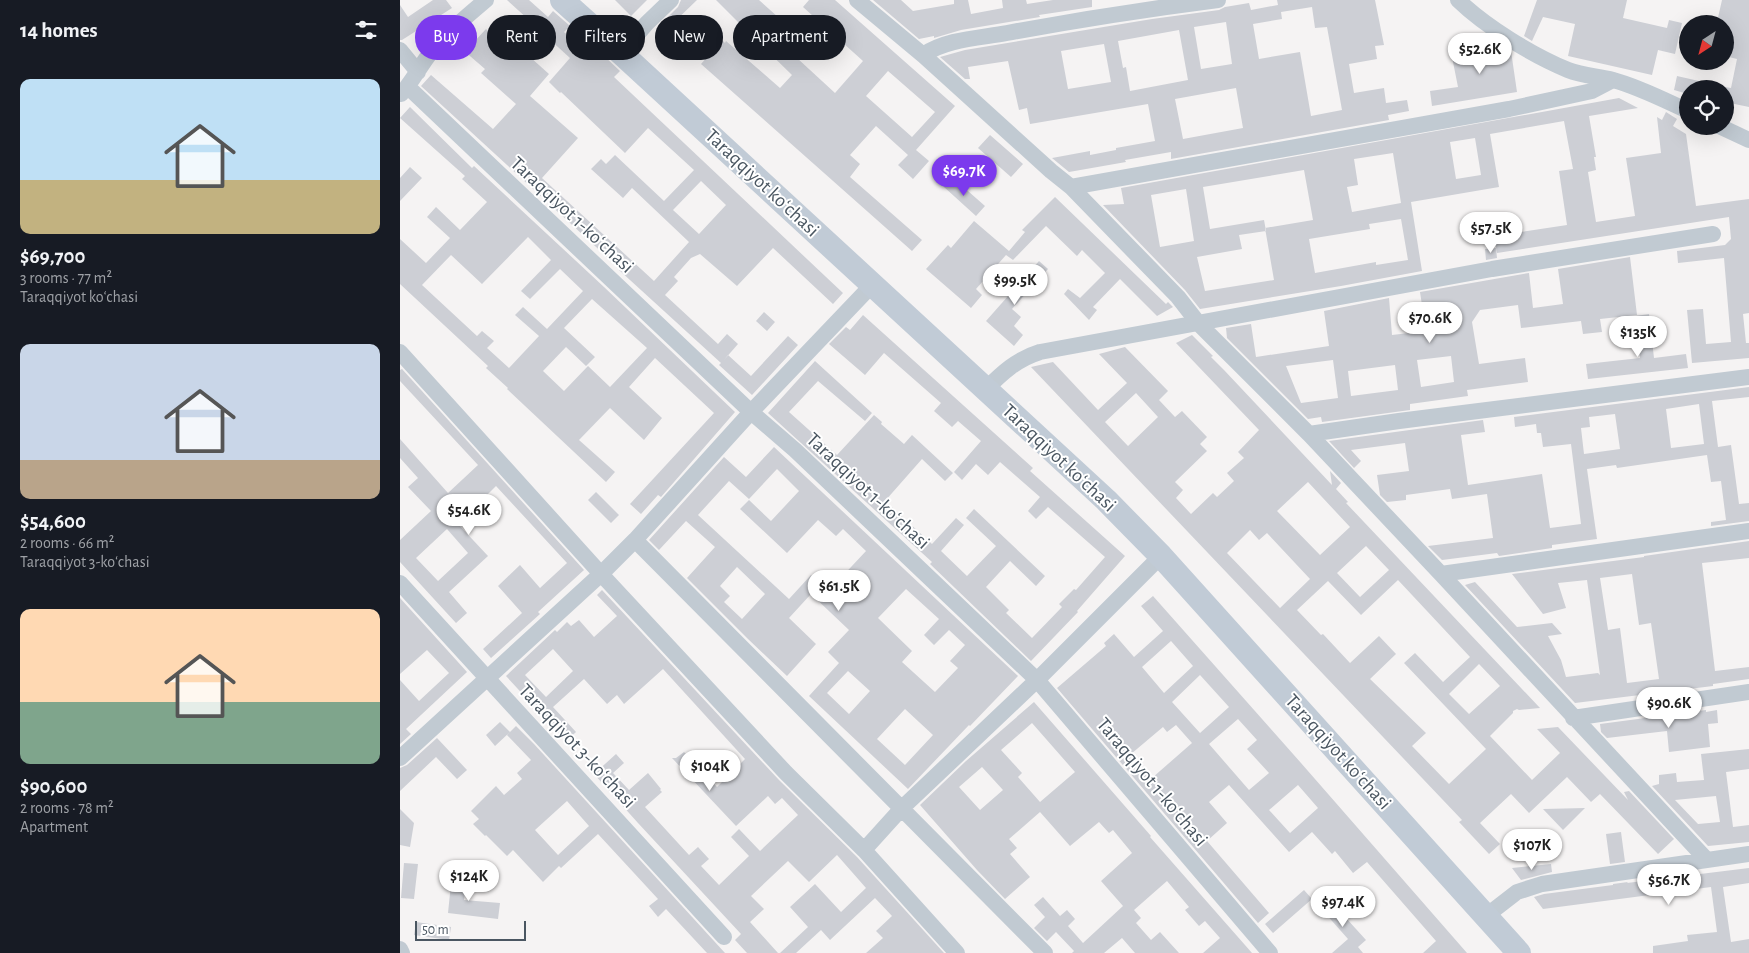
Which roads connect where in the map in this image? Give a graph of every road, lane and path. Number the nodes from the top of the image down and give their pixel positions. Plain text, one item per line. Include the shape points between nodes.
1 (486, 0) edge
2 (562, 0) edge
3 (671, 0) edge
4 (857, 0) edge
5 (1218, 0) edge
6 (1458, 0) edge
7 (579, 15) edge
8 (645, 25) edge
9 (400, 50) edge
10 (923, 55) junction
11 (630, 60) edge
12 (418, 72) junction
13 (1613, 80) junction
14 (404, 91) edge
15 (1679, 107) edge
16 (1734, 133) edge
17 (1749, 140) edge
18 (1070, 187) junction
19 (1713, 234) dead end
20 (873, 284) junction
21 (1199, 324) junction
22 (400, 352) edge
23 (1749, 377) edge
24 (985, 390) junction
25 (751, 412) junction
26 (1309, 434) junction
27 (1749, 531) edge
28 (635, 540) junction
29 (1161, 556) junction
30 (601, 574) junction
31 (1440, 574) junction
32 (400, 582) edge
33 (487, 680) junction
34 (1037, 680) junction
35 (1749, 692) edge
36 (1573, 718) junction
37 (400, 758) edge
38 (902, 808) junction
39 (864, 850) junction
40 (1749, 854) edge
41 (1706, 859) junction
42 (1486, 916) junction
43 (724, 937) dead end
44 (400, 949) edge
45 (402, 953) edge
46 (957, 953) edge
47 (1045, 953) edge
48 (1270, 953) edge
49 (1519, 953) edge

1 - 12 street via 432,51
2 - 7 street, Taraqqiyot koʻchasi
3 - 8 street
4 - 10 street
5 - 10 street via 956,42
6 - 13 street via 1487,24 1548,60 1569,70
9 - 12 street
10 - 18 street
11 - 20 street, Taraqqiyot koʻchasi
12 - 14 street
13 - 15 street
13 - 18 street via 1588,92 1509,109
14 - 25 street, Taraqqiyot 1-koʻchasi via 466,144
16 - 17 street
18 - 21 street via 1178,298
19 - 21 street via 1492,269
20 - 24 street, Taraqqiyot koʻchasi
20 - 25 street
21 - 24 street via 1027,356 1007,368
21 - 26 street
22 - 30 street
23 - 26 street
24 - 29 street, Taraqqiyot koʻchasi via 1106,500
25 - 28 street
25 - 34 street, Taraqqiyot 1-koʻchasi
26 - 31 street
27 - 31 street
28 - 30 street
28 - 38 street
29 - 34 street
29 - 42 street, Taraqqiyot koʻchasi
30 - 33 street
30 - 39 street via 786,772
31 - 36 street
32 - 33 street, Taraqqiyot 3-koʻchasi
33 - 37 street
33 - 43 street, Taraqqiyot 3-koʻchasi
34 - 38 street
34 - 48 street, Taraqqiyot 1-koʻchasi
35 - 36 street
36 - 41 street
38 - 39 street
38 - 47 street
39 - 46 street
40 - 41 street
41 - 42 street via 1542,884 1517,892
42 - 49 street, Taraqqiyot koʻchasi
44 - 45 street

